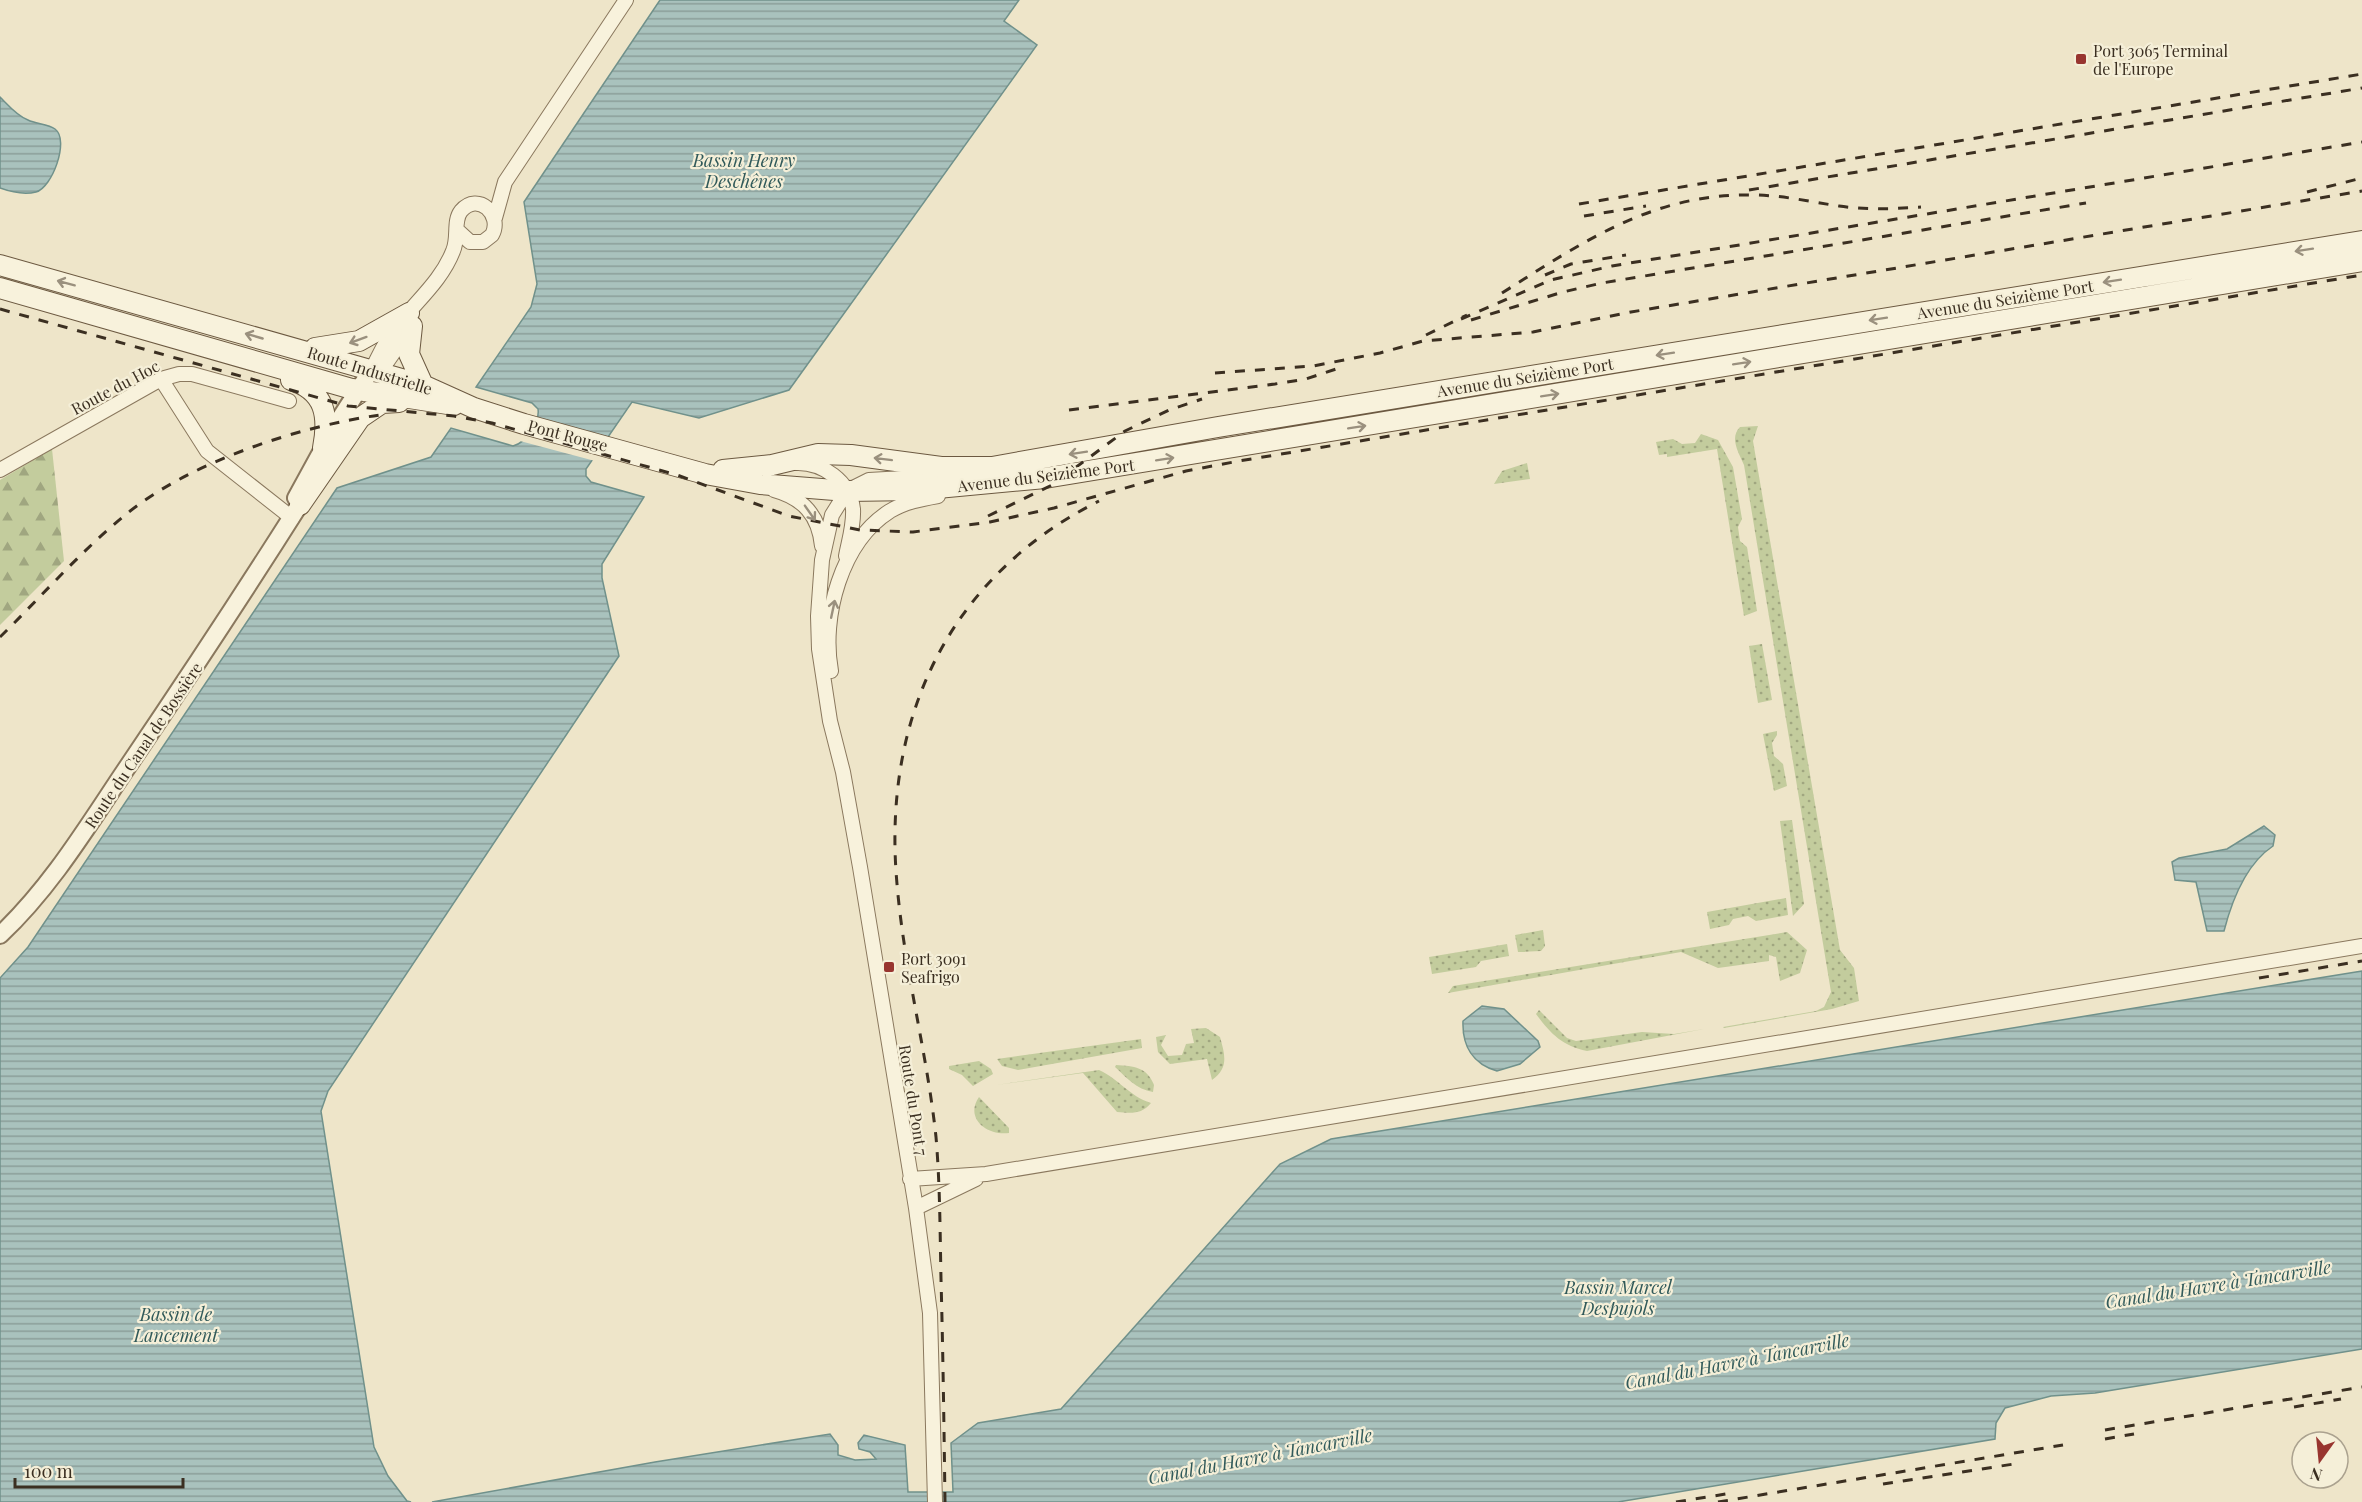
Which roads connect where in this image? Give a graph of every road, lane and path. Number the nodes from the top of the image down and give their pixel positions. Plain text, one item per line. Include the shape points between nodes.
1 (626, 0) edge
2 (505, 182) junction
3 (475, 204) junction
4 (495, 218) junction
5 (458, 231) junction
6 (2362, 241) edge
7 (478, 243) junction
8 (2362, 261) edge
9 (0, 265) edge
10 (0, 288) edge
11 (0, 298) edge
12 (411, 320) junction
13 (293, 346) junction
14 (161, 379) junction
15 (368, 379) junction
16 (422, 393) junction
17 (289, 401) dead end
18 (474, 408) joint
19 (323, 448) junction
20 (662, 461) joint
21 (772, 465) junction
22 (992, 467) junction
23 (687, 468) junction
24 (0, 470) edge
25 (719, 477) junction
26 (1045, 478) junction
27 (847, 491) junction
28 (293, 513) junction
29 (822, 560) junction
30 (840, 581) junction
31 (843, 771) junction
32 (0, 935) edge
33 (2362, 946) edge
34 (986, 1174) junction
35 (910, 1179) junction
36 (916, 1208) junction
37 (935, 1502) edge

1 - 2 street
2 - 3 street
2 - 4 street
3 - 4 street via 488,207
3 - 5 street via 461,211
4 - 7 street via 492,235
5 - 7 street via 463,238
5 - 12 street, Route du Canal de Bossière via 453,251
6 -> 22 main road, Avenue du Seizième Port via 1218,426
7 - 12 street, Route du Canal de Bossière via 448,269
26 -> 8 main road, Avenue du Seizième Port
13 -> 9 main road, Route Industrielle
10 - 15 main road via 93,315
11 - 19 main road via 311,388 325,411 328,425
12 -> 13 main road via 359,341 319,348
12 - 15 street, Route du Canal de Bossière
12 - 16 main road via 409,354
13 - 15 main road, Route Industrielle
14 - 17 street, Route du Hoc via 192,374
14 - 24 street, Route du Hoc
14 - 28 street via 207,451
15 - 16 main road, Route Industrielle
15 - 19 street, Route du Canal de Bossière
15 - 28 street, Route du Canal de Bossière via 354,419
16 - 18 main road, Route Industrielle
16 - 28 main road via 382,403 360,418
18 - 20 main road, Pont Rouge
19 - 28 street, Route du Canal de Bossière
20 - 23 main road, Avenue du Seizième Port
22 -> 21 main road, Avenue du Seizième Port via 941,467 834,453 818,453
21 - 23 main road, Avenue du Seizième Port
21 - 27 street via 817,465 839,480
22 - 27 street via 951,476 869,480
23 - 25 main road, Avenue du Seizième Port
25 - 27 main road, Avenue du Seizième Port
25 -> 29 street via 778,491 805,505 817,523
26 - 27 main road, Avenue du Seizième Port via 916,490
26 - 30 street via 910,501 891,511 863,537
27 - 29 street via 832,515
27 - 30 street via 853,523
28 - 32 street, Route du Canal de Bossière via 195,668 77,842 49,881
29 - 31 street via 819,649 830,721
31 -> 30 street via 829,638
31 - 35 street, Route du Pont 7
33 - 34 street
34 - 35 street
34 - 36 street
35 - 36 street, Route du Pont 7
36 - 37 street, Route du Pont 7 via 930,1313

